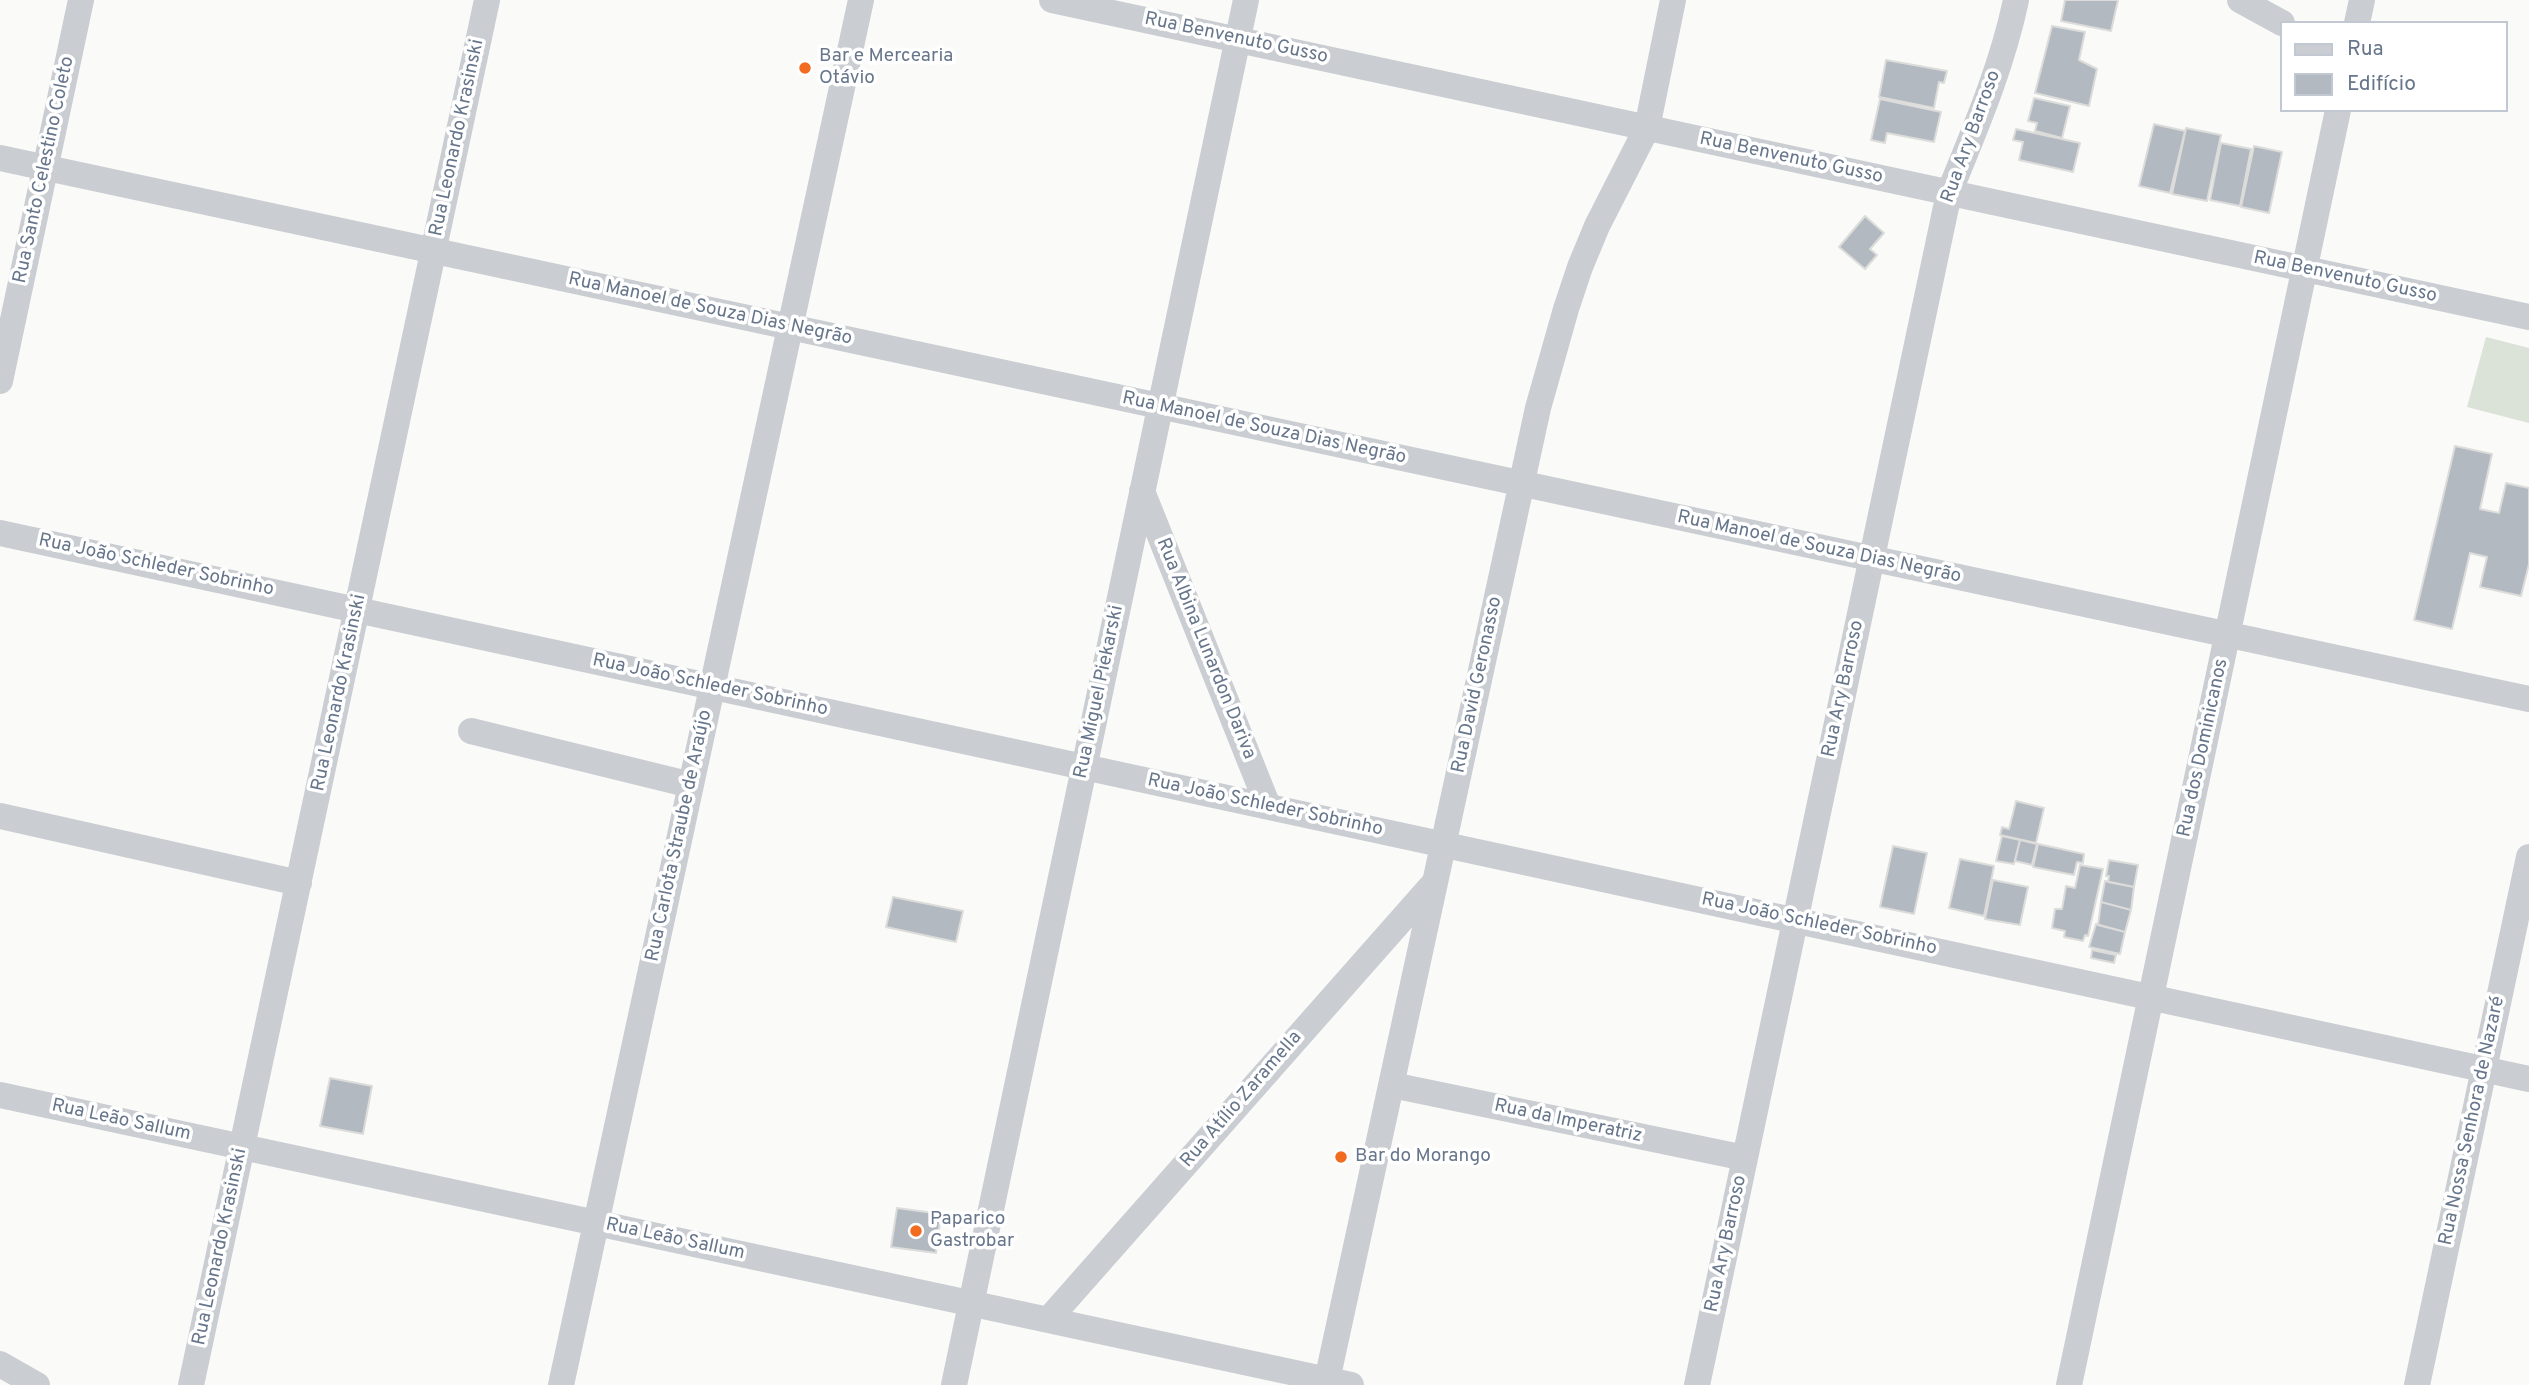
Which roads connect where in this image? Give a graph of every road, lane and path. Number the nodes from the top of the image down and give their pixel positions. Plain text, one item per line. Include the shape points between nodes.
1 (80, 0) edge
2 (487, 0) edge
3 (861, 0) edge
4 (1052, 0) edge
5 (1246, 0) edge
6 (1674, 0) edge
7 (2016, 0) edge
8 (2239, 0) edge
9 (2362, 0) edge
10 (2357, 21) edge
11 (2280, 22) edge
12 (1237, 40) junction
13 (2338, 112) edge
14 (1647, 128) junction
15 (0, 158) edge
16 (45, 168) junction
17 (1949, 192) junction
18 (434, 251) junction
19 (2305, 269) junction
20 (2529, 317) edge
21 (790, 327) junction
22 (0, 381) edge
23 (1160, 407) junction
24 (1522, 484) junction
25 (1142, 491) junction
26 (0, 533) edge
27 (1872, 559) junction
28 (358, 610) junction
29 (2228, 635) junction
30 (712, 686) junction
31 (2529, 699) edge
32 (471, 732) dead end
33 (1084, 766) junction
34 (691, 785) junction
35 (1268, 806) junction
36 (0, 816) edge
37 (1444, 844) junction
38 (2529, 857) edge
39 (1436, 880) junction
40 (299, 883) junction
41 (1795, 920) junction
42 (2151, 997) junction
43 (2484, 1069) junction
44 (2529, 1079) edge
45 (1392, 1085) junction
46 (0, 1095) edge
47 (243, 1147) junction
48 (1745, 1158) junction
49 (596, 1223) junction
50 (971, 1303) junction
51 (1048, 1320) junction
52 (1, 1371) edge
53 (1335, 1383) edge
54 (37, 1385) edge
55 (191, 1385) edge
56 (561, 1385) edge
57 (954, 1385) edge
58 (1697, 1385) edge
59 (2069, 1385) edge
60 (2417, 1385) edge

1 - 16 street, Rua Santo Celestino Coleto
2 - 18 street, Rua Leonardo Krasinski
3 - 21 street, Rua Carlota Straube de Araújo
4 - 12 street, Rua Benvenuto Gusso
5 - 12 street, Rua Miguel Piekarski
6 - 14 street, Rua David Geronasso
7 - 17 street, Rua Ary Barroso via 1994,80
8 - 11 street
9 - 10 street
12 - 14 street, Rua Benvenuto Gusso
12 - 23 street, Rua Miguel Piekarski
13 - 19 street, Rua dos Dominicanos
14 - 17 street, Rua Benvenuto Gusso
14 - 24 street, Rua David Geronasso via 1580,267 1551,360
15 - 16 street, Rua Manoel de Souza Dias Negrão
16 - 18 street, Rua Manoel de Souza Dias Negrão
16 - 22 street, Rua Santo Celestino Coleto
17 - 19 street, Rua Benvenuto Gusso
17 - 27 street, Rua Ary Barroso
18 - 21 street, Rua Manoel de Souza Dias Negrão
18 - 28 street, Rua Leonardo Krasinski
19 - 20 street, Rua Benvenuto Gusso
19 - 29 street, Rua dos Dominicanos
21 - 23 street, Rua Manoel de Souza Dias Negrão
21 - 30 street, Rua Carlota Straube de Araújo
23 - 24 street, Rua Manoel de Souza Dias Negrão
23 - 25 street, Rua Miguel Piekarski
24 - 27 street, Rua Manoel de Souza Dias Negrão
24 - 37 street, Rua David Geronasso
25 - 33 street, Rua Miguel Piekarski
25 - 35 street, Rua Albina Lunardon Dariva
26 - 28 street, Rua João Schleder Sobrinho
27 - 29 street, Rua Manoel de Souza Dias Negrão
27 - 41 street, Rua Ary Barroso
28 - 30 street, Rua João Schleder Sobrinho
28 - 40 street, Rua Leonardo Krasinski
29 - 31 street, Rua Manoel de Souza Dias Negrão
29 - 42 street, Rua dos Dominicanos
30 - 33 street, Rua João Schleder Sobrinho
30 - 34 street, Rua Carlota Straube de Araújo
32 - 34 street
33 - 35 street, Rua João Schleder Sobrinho
33 - 50 street, Rua Miguel Piekarski
34 - 49 street, Rua Carlota Straube de Araújo
35 - 37 street, Rua João Schleder Sobrinho
36 - 40 street
37 - 39 street, Rua David Geronasso
37 - 41 street, Rua João Schleder Sobrinho
38 - 43 street, Rua Nossa Senhora de Nazaré
39 - 45 street, Rua David Geronasso
39 - 51 street, Rua Atílio Zaramella
40 - 47 street, Rua Leonardo Krasinski
41 - 42 street, Rua João Schleder Sobrinho
41 - 48 street, Rua Ary Barroso
42 - 43 street, Rua João Schleder Sobrinho
42 - 59 street, Rua dos Dominicanos
43 - 44 street, Rua João Schleder Sobrinho
43 - 60 street, Rua Nossa Senhora de Nazaré
45 - 48 street, Rua da Imperatriz
45 - 53 street, Rua David Geronasso
46 - 47 street, Rua Leão Sallum
47 - 49 street, Rua Leão Sallum
47 - 55 street, Rua Leonardo Krasinski
48 - 58 street, Rua Ary Barroso
49 - 50 street, Rua Leão Sallum
49 - 56 street, Rua Carlota Straube de Araújo
50 - 51 street, Rua Leão Sallum
50 - 57 street, Rua Miguel Piekarski
51 - 53 street, Rua Leão Sallum
52 - 54 street

